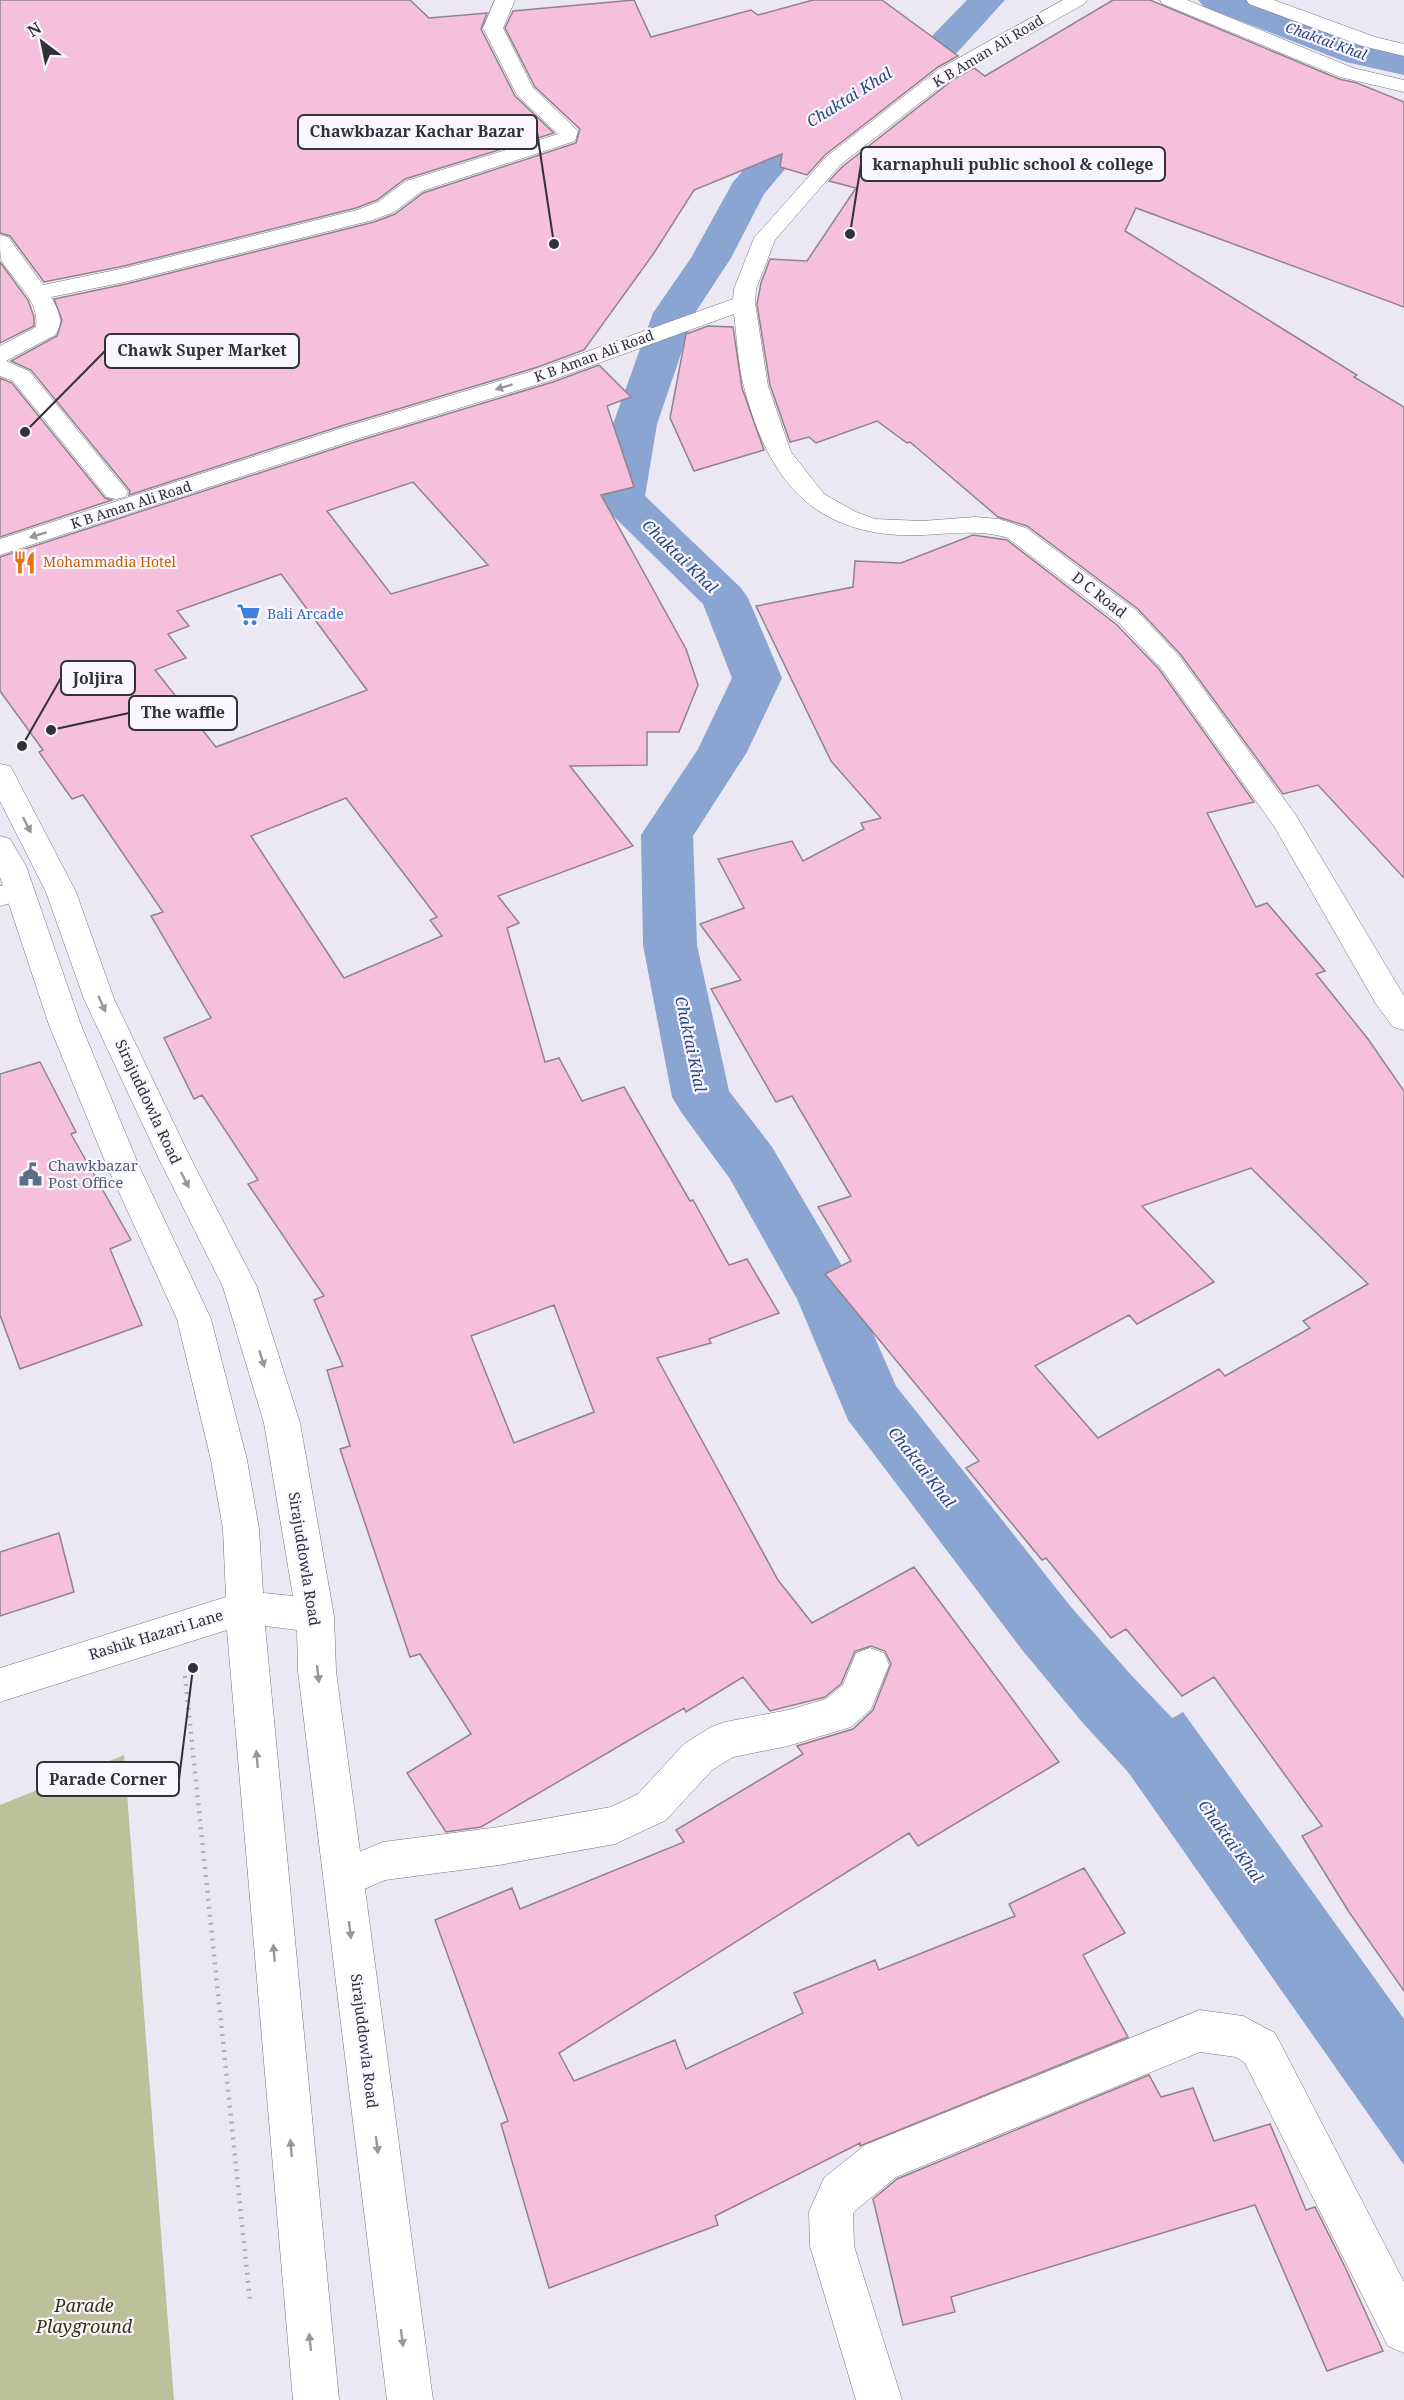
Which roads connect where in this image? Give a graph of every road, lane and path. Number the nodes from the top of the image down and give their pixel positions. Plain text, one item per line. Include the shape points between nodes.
1 (505, 0) edge
2 (1077, 0) edge
3 (1170, 0) edge
4 (1256, 0) edge
5 (1404, 50) edge
6 (1404, 86) edge
7 (0, 242) edge
8 (37, 293) junction
9 (745, 296) junction
10 (0, 356) edge
11 (0, 367) edge
12 (541, 367) junction
13 (116, 492) junction
14 (0, 527) edge
15 (0, 547) edge
16 (0, 772) edge
17 (0, 846) edge
18 (9, 893) edge
19 (1404, 1019) edge
20 (246, 1607) junction
21 (315, 1616) junction
22 (870, 1665) dead end
23 (184, 1669) dead end
24 (0, 1685) edge
25 (344, 1878) junction
26 (251, 2305) dead end
27 (1404, 2330) edge
28 (315, 2400) edge
29 (410, 2400) edge
30 (879, 2400) edge

1 - 8 street via 493,28 524,91 568,131 568,137 414,186 386,207 365,215
2 - 9 street, K B Aman Ali Road via 946,73 833,161 765,238
3 - 6 street via 1347,73
4 - 5 street via 1369,42
7 - 8 street
8 - 10 street via 49,315 47,330
9 - 12 street, K B Aman Ali Road
9 - 19 street, D C Road via 756,386 778,453 815,499 872,526 922,529 975,525 1017,533 1128,617 1170,662 1285,821
11 - 13 street via 21,376
12 - 13 street, K B Aman Ali Road
12 -> 15 street, K B Aman Ali Road
13 - 14 street, K B Aman Ali Road
16 -> 21 street, Sirajuddowla Road via 61,892 99,999 240,1287 282,1423
17 - 18 street via 11,866
18 - 20 street via 123,1166 194,1319 229,1460 241,1529
20 - 21 street, Rashik Hazari Lane
20 - 24 street, Rashik Hazari Lane
28 -> 20 street
21 -> 25 street, Sirajuddowla Road via 317,1671
22 - 25 street via 856,1697 837,1714 725,1740 698,1757 652,1807 615,1825 383,1861
23 - 26 path
25 -> 29 street, Sirajuddowla Road
27 - 30 street via 1260,2048 1243,2037 1200,2031 881,2161 840,2194 831,2212 832,2246

